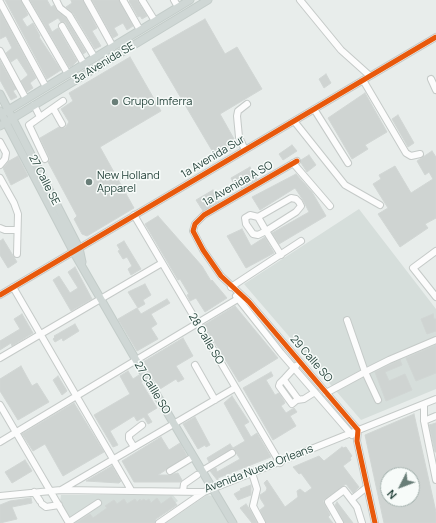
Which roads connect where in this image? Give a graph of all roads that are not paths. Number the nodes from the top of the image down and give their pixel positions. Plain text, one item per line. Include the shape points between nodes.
1 (24, 0) edge
2 (56, 0) edge
3 (87, 0) edge
4 (123, 0) edge
5 (142, 0) edge
6 (174, 0) edge
7 (190, 0) edge
8 (208, 0) edge
9 (300, 0) edge
10 (0, 2) edge
11 (178, 7) junction
12 (155, 21) junction
13 (62, 26) dead end
14 (140, 30) junction
15 (436, 37) edge
16 (113, 46) junction
17 (0, 51) edge
18 (95, 58) junction
19 (84, 64) junction
20 (68, 74) junction
21 (370, 76) junction
22 (431, 79) dead end
23 (363, 80) junction
24 (46, 87) junction
25 (436, 90) edge
26 (0, 94) edge
27 (26, 99) junction
28 (64, 101) dead end
29 (248, 104) dead end
30 (34, 105) junction
31 (53, 108) junction
32 (314, 109) junction
33 (8, 110) junction
34 (1, 113) edge
35 (40, 117) junction
36 (13, 118) junction
37 (294, 121) junction
38 (3, 124) edge
39 (62, 124) dead end
40 (0, 142) edge
41 (245, 150) junction
42 (420, 154) dead end
43 (45, 158) dead end
44 (348, 163) dead end
45 (0, 165) edge
46 (0, 178) edge
47 (380, 205) dead end
48 (330, 206) dead end
49 (134, 215) junction
50 (258, 217) junction
51 (193, 227) joint
52 (0, 228) edge
53 (16, 230) junction
54 (266, 231) junction
55 (302, 241) dead end
56 (76, 250) junction
57 (436, 251) edge
58 (17, 254) dead end
59 (281, 255) junction
60 (162, 263) junction
61 (83, 268) joint
62 (13, 287) junction
63 (231, 288) junction
64 (0, 295) edge
65 (436, 297) edge
66 (239, 298) junction
67 (101, 300) junction
68 (347, 320) dead end
69 (197, 323) junction
70 (41, 334) junction
71 (436, 340) edge
72 (287, 348) junction
73 (281, 353) junction
74 (0, 358) edge
75 (136, 360) junction
76 (300, 362) junction
77 (195, 365) dead end
78 (294, 368) junction
79 (365, 372) junction
80 (235, 388) junction
81 (315, 392) junction
82 (326, 393) junction
83 (77, 396) junction
84 (436, 399) edge
85 (215, 400) junction
86 (378, 400) dead end
87 (424, 404) junction
88 (0, 405) edge
89 (436, 416) edge
90 (424, 421) junction
91 (173, 424) junction
92 (142, 425) dead end
93 (358, 430) junction
94 (16, 432) junction
95 (350, 433) junction
96 (357, 441) junction
97 (0, 442) edge
98 (134, 447) junction
99 (232, 453) dead end
100 (193, 457) junction
101 (113, 458) junction
102 (280, 463) junction
103 (170, 471) dead end
104 (199, 473) junction
105 (252, 474) junction
106 (436, 480) edge
107 (367, 487) junction
108 (212, 489) junction
109 (50, 490) junction
110 (61, 490) junction
111 (131, 490) junction
112 (183, 491) junction
113 (34, 492) junction
114 (204, 492) junction
115 (0, 496) edge
116 (352, 499) junction
117 (98, 503) dead end
118 (58, 505) junction
119 (69, 523) edge
120 (159, 523) edge
121 (233, 523) edge
122 (262, 523) edge
123 (340, 523) edge
124 (362, 523) edge
125 (375, 523) edge

1 - 20 street
2 - 18 street via 60,8 69,15
3 - 16 street
4 - 14 street
5 - 12 street
6 - 11 street
7 - 11 main road, 3a Avenida SE
8 - 30 main road, 3a Avenida SE
9 - 21 street via 341,50
10 - 24 street
11 - 12 main road, 3a Avenida SE
12 - 14 main road, 3a Avenida SE
13 - 19 street
14 - 16 main road, 3a Avenida SE
15 - 21 street, 1a Avenida Sur
16 - 18 main road, 3a Avenida SE
17 - 27 street
18 - 19 main road, 3a Avenida SE
19 - 20 main road, 3a Avenida SE
20 - 24 main road, 3a Avenida SE
21 - 23 street, 1a Avenida Sur
22 - 25 street
23 - 32 street, 1a Avenida Sur
23 - 42 street via 403,150 411,156
24 - 27 main road, 3a Avenida SE
26 - 33 main road, 27 Calle SE
27 - 33 main road, 3a Avenida SE
28 - 31 street
29 - 41 street via 238,111 237,116 239,137
30 - 35 street
30 - 36 main road, 3a Avenida SE
31 - 35 street
31 - 39 street
32 - 37 street, 1a Avenida Sur
32 - 44 street
33 - 34 main road, 3a Avenida SE
33 - 36 main road, 27 Calle SE
34 - 38 main road, 27 Calle SE
35 - 43 street via 29,125
36 - 38 main road, 3a Avenida SE
36 - 56 main road, 27 Calle SE
37 - 41 street, 1a Avenida Sur
37 - 47 street via 345,185
38 - 56 main road, 27 Calle SE
40 - 45 street via 6,159
41 - 49 street, 1a Avenida Sur
46 - 53 street via 18,214
48 - 51 street, 1a Avenida A SO via 295,162 204,215
49 - 56 street, 1a Avenida Sur
49 - 60 street, 28 Calle SO
50 - 54 street
50 - 54 street via 247,216 246,224 256,236
50 - 54 street via 291,198 299,202 301,206 296,212
51 - 63 street, 29 Calle SO via 203,250
52 - 53 street
53 - 58 street
54 - 59 street
55 - 59 street
56 - 61 main road, 27 Calle SE
56 - 62 street, 1a Avenida Sur
57 - 65 street via 413,267
59 - 63 street
60 - 67 street
60 - 69 street, 28 Calle SO
61 - 67 main road, 27 Callle SO
62 - 64 street, 1a Avenida Sur
62 - 70 street
63 - 66 street, 29 Calle SO
66 - 69 street
66 - 72 street, 29 Calle SO via 249,302
66 - 73 street, 29 Calle SO
67 - 70 street
67 - 75 main road, 27 Callle SO
68 - 79 street
69 - 75 street
69 - 80 street, 28 Calle SO
70 - 74 street
70 - 83 street
71 - 79 street
72 - 73 street
72 - 76 street, 29 Calle SO
73 - 78 street, 29 Calle SO
75 - 83 street
75 - 91 main road, 27 Callle SO
76 - 78 street
76 - 82 street, 29 Calle SO
77 - 85 street
78 - 81 street, 29 Calle SO
78 - 81 street via 279,386 291,404
79 - 82 street
79 - 86 street
80 - 85 street
80 - 102 street, 28 Calle SO
81 - 95 street, 29 Calle SO
82 - 93 street, 29 Calle SO
83 - 94 street
83 - 101 street
84 - 87 street, Avenida Nueva Orleans
85 - 91 street
87 - 90 street
87 - 93 street, Avenida Nueva Orleans
88 - 94 street
89 - 90 street
90 - 106 street
91 - 98 street
91 - 100 main road, 27 Callle SO
92 - 98 street via 129,435
93 - 95 street, Avenida Nueva Orleans
93 - 96 street, 29 Calle SO
94 - 97 street
94 - 109 street
95 - 96 street, 29 Calle SO
95 - 102 street, Avenida Nueva Orleans
96 - 107 street, 29 Calle SO
98 - 101 street
99 - 104 street
100 - 103 street
100 - 104 main road, 27 Callle SO
101 - 110 street
101 - 111 street
102 - 105 street, Avenida Nueva Orleans
104 - 108 main road, 27 Callle SO
104 - 112 street via 184,484
105 - 108 street, Avenida Nueva Orleans
105 - 122 street via 257,489 253,506
107 - 116 street
107 - 125 street, 29 Calle SO
108 - 114 street, Avenida Nueva Orleans
108 - 121 main road, 27 Callle SO
109 - 110 street, Avenida Nueva Orleans
109 - 113 street, Avenida Nueva Orleans
109 - 118 street
110 - 111 street, Avenida Nueva Orleans
111 - 112 street, Avenida Nueva Orleans
112 - 114 street, Avenida Nueva Orleans
113 - 115 street, Avenida Nueva Orleans
113 - 118 street via 46,507
114 - 120 street
116 - 123 street via 344,490 328,502
116 - 124 street via 360,512
117 - 119 street
118 - 119 street

